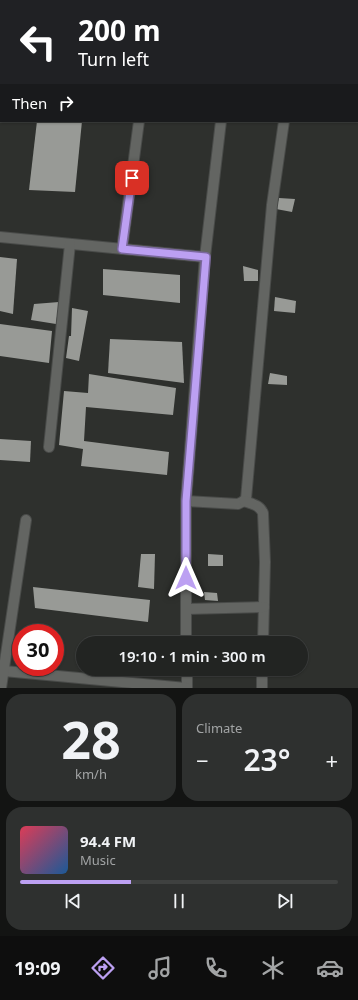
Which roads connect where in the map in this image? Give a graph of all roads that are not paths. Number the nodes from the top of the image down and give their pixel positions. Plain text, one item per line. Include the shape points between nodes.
1 (139, 122) edge
2 (221, 122) edge
3 (284, 122) edge
4 (0, 237) edge
5 (70, 244) junction
6 (122, 249) junction
7 (206, 257) junction
8 (49, 447) dead end
9 (186, 501) junction
10 (244, 501) junction
11 (26, 520) dead end
12 (264, 607) junction
13 (186, 609) junction
14 (186, 636) edge
15 (263, 636) edge
16 (4, 671) junction
17 (187, 676) edge
18 (262, 676) edge
19 (1, 688) edge
20 (186, 688) edge
21 (262, 688) edge

1 - 6 street
2 - 7 street
3 - 10 street via 272,205
4 - 5 street
5 - 6 street
5 - 8 street
6 - 7 street
7 - 9 street
9 - 10 street via 238,504
9 - 13 street
10 - 12 street via 258,506 263,513
11 - 16 street
12 - 13 street
12 - 15 street
13 - 14 street
16 - 19 street
16 - 20 street
17 - 20 street
18 - 21 street

